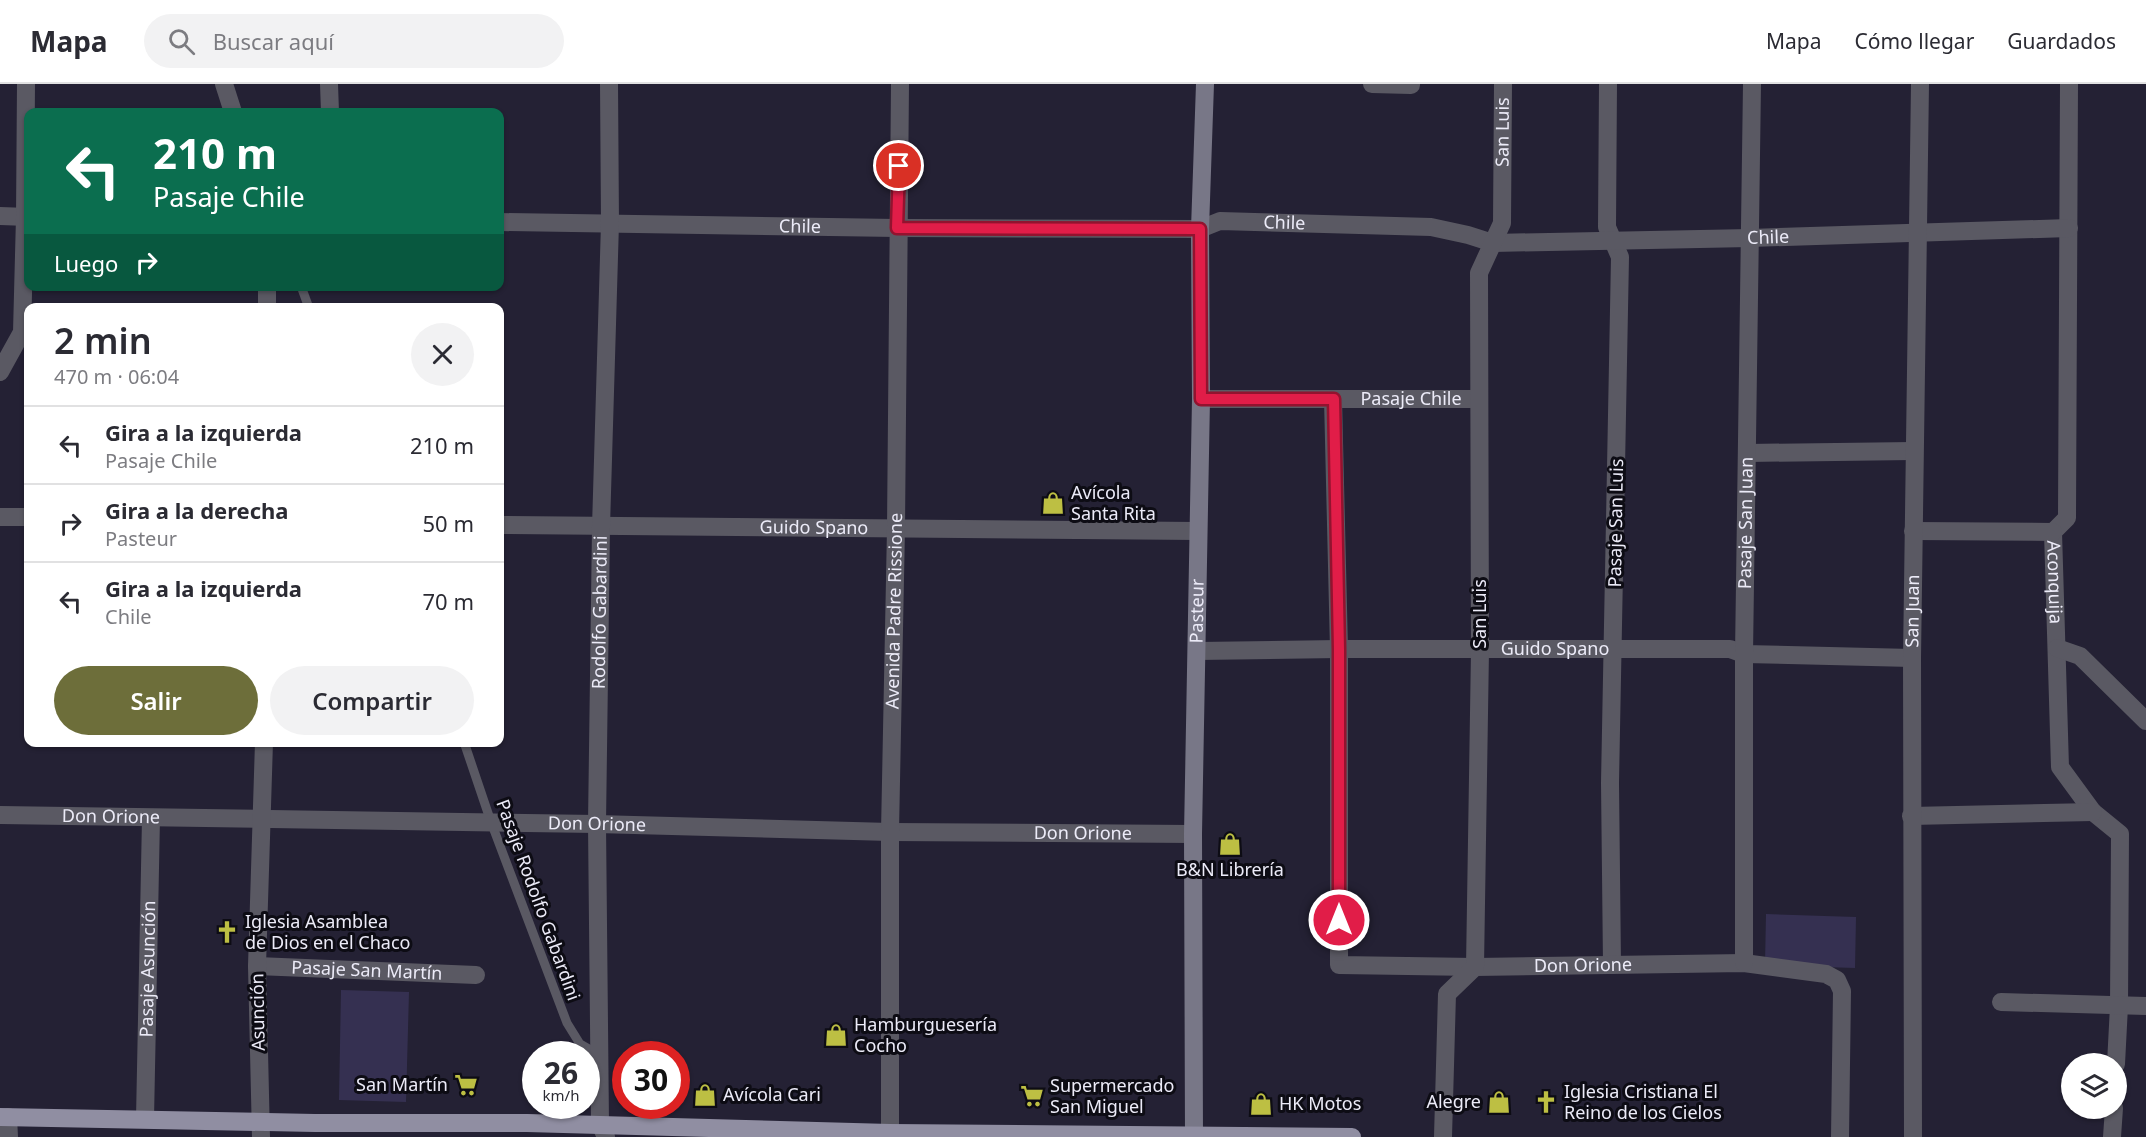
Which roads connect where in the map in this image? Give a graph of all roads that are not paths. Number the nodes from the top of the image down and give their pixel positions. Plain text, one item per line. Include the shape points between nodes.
1 (26, 84) edge
2 (224, 84) edge
3 (329, 84) edge
4 (609, 84) edge
5 (900, 84) edge
6 (1205, 84) edge
7 (1372, 84) edge
8 (1503, 84) edge
9 (1608, 84) edge
10 (1752, 84) edge
11 (1920, 84) edge
12 (2069, 84) edge
13 (1411, 85) edge
14 (26, 108) edge
15 (232, 108) edge
16 (330, 108) edge
17 (0, 216) edge
18 (24, 217) edge
19 (504, 222) edge
20 (610, 223) junction
21 (897, 228) junction
22 (2069, 228) junction
23 (1200, 229) junction
24 (1918, 233) junction
25 (1750, 238) junction
26 (1614, 241) junction
27 (1492, 243) junction
28 (24, 286) edge
29 (0, 372) edge
30 (1201, 399) junction
31 (1334, 399) junction
32 (1478, 399) junction
33 (1913, 451) junction
34 (1748, 453) junction
35 (0, 517) edge
36 (24, 517) edge
37 (504, 525) edge
38 (601, 527) junction
39 (896, 528) junction
40 (1198, 531) junction
41 (1913, 531) junction
42 (2053, 532) junction
43 (2058, 648) junction
44 (1339, 649) junction
45 (1480, 650) junction
46 (1614, 650) junction
47 (1198, 651) junction
48 (1744, 654) junction
49 (1912, 658) junction
50 (2146, 721) edge
51 (264, 747) edge
52 (466, 747) edge
53 (2093, 812) junction
54 (0, 815) edge
55 (1911, 816) junction
56 (152, 818) junction
57 (261, 818) junction
58 (491, 822) junction
59 (597, 824) junction
60 (890, 832) junction
61 (1193, 834) junction
62 (1744, 963) junction
63 (1612, 965) junction
64 (256, 966) junction
65 (1475, 967) junction
66 (476, 975) dead end
67 (2001, 1002) dead end
68 (2119, 1006) junction
69 (2146, 1006) edge
70 (578, 1041) edge
71 (600, 1041) edge
72 (2117, 1053) edge
73 (600, 1055) edge
74 (4, 1117) edge
75 (145, 1119) junction
76 (2113, 1119) edge
77 (261, 1130) edge
78 (316, 1130) edge
79 (527, 1130) edge
80 (603, 1130) edge
81 (890, 1135) edge
82 (1194, 1136) edge
83 (9, 1137) edge
84 (1352, 1137) edge
85 (1443, 1137) edge
86 (1840, 1137) edge
87 (1913, 1137) edge
88 (2112, 1137) edge

1 - 14 street
2 - 15 street
3 - 16 street
4 - 20 street, Rodolfo Gabardini
5 - 21 street, Avenida Padre Rissione
6 - 23 street, Pasteur
7 - 13 street
8 - 27 street, San Luis via 1502,224
9 - 26 street, Pasaje San Luis via 1607,227
10 - 25 street, Pasaje San Juan
11 - 24 street, San Juan
12 - 22 street, Aconquija
17 - 18 street
19 - 20 street, Chile
20 - 21 street, Chile
20 - 38 street, Rodolfo Gabardini
21 - 23 street, Chile
21 - 39 street, Avenida Padre Rissione
22 - 24 street, Chile
22 - 42 street, Aconquija via 2067,518
23 - 27 street, Chile via 1220,222 1431,227
23 - 30 street, Pasteur
24 - 25 street, Chile
24 - 33 street, San Juan
25 - 26 street, Chile
25 - 34 street, Pasaje San Juan
26 - 27 street, Chile
26 - 46 street, Pasaje San Luis via 1620,257
27 - 32 street, San Luis via 1479,273
28 - 29 street via 22,332
30 - 31 street, Pasaje Chile
30 - 40 street, Pasteur
31 - 32 street, Pasaje Chile
31 - 44 street
32 - 45 street, San Luis
33 - 34 street
33 - 41 street, San Juan
34 - 48 street, Pasaje San Juan
35 - 36 street
37 - 38 street, Guido Spano
38 - 39 street, Guido Spano
38 - 59 street, Rodolfo Gabardini
39 - 40 street, Guido Spano
39 - 60 street, Avenida Padre Rissione
40 - 47 street, Pasteur
41 - 42 street
41 - 49 street, San Juan
42 - 43 street, Aconquija
43 - 50 street via 2080,656
43 - 53 street, Aconquija via 2060,767
44 - 45 street, Guido Spano
44 - 47 street, Guido Spano
44 - 65 street, Don Orione via 1339,965
45 - 46 street, Guido Spano
45 - 65 street, San Luis
46 - 48 street, Guido Spano via 1730,649
46 - 63 street, Pasaje San Luis via 1610,783
47 - 61 street, Pasteur
48 - 49 street, Guido Spano
48 - 62 street, Pasaje San Juan
49 - 55 street, San Juan
51 - 57 street, Asunción
52 - 58 lane, Pasaje Rodolfo Gabardini
53 - 55 street
53 - 68 street, Aconquija via 2120,834
54 - 56 street, Don Orione
55 - 87 street, San Juan
56 - 57 street, Don Orione
56 - 75 street, Pasaje Asunción
57 - 58 street, Don Orione
57 - 64 street, Asunción
58 - 59 street, Don Orione
58 - 70 lane, Pasaje Rodolfo Gabardini via 567,1023
59 - 60 street, Don Orione
59 - 71 street, Rodolfo Gabardini
60 - 61 street, Don Orione
60 - 81 street, Avenida Padre Rissione
61 - 82 street, Pasteur
62 - 63 street, Don Orione
62 - 86 street, Don Orione via 1826,974 1837,980 1842,991
63 - 65 street, Don Orione
64 - 66 street, Pasaje San Martín
64 - 77 street, Asunción
65 - 85 street via 1447,994
67 - 68 street
68 - 69 street
68 - 72 street, Aconquija
73 - 80 street, Rodolfo Gabardini
74 - 75 main road
74 - 83 street
75 - 77 main road
76 - 88 street
77 - 78 main road
78 - 79 main road
79 - 80 main road
80 - 81 main road
81 - 82 main road
82 - 84 main road

